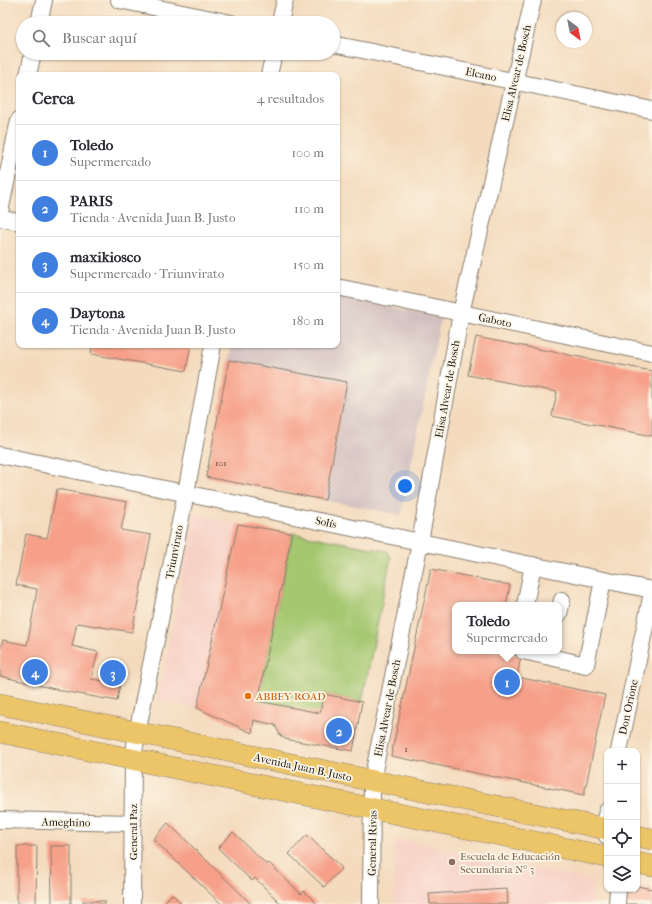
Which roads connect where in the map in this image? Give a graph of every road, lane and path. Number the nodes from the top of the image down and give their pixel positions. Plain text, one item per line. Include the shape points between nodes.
1 (44, 0) edge
2 (120, 0) edge
3 (285, 0) edge
4 (533, 0) edge
5 (41, 16) edge
6 (197, 16) edge
7 (282, 16) edge
8 (340, 45) edge
9 (31, 60) edge
10 (272, 60) edge
11 (29, 72) edge
12 (270, 72) edge
13 (514, 81) junction
14 (652, 110) edge
15 (16, 135) edge
16 (0, 212) edge
17 (0, 218) edge
18 (16, 221) edge
19 (340, 288) edge
20 (461, 313) junction
21 (212, 348) edge
22 (652, 353) edge
23 (0, 455) edge
24 (186, 493) junction
25 (420, 542) junction
26 (533, 565) junction
27 (603, 580) junction
28 (652, 590) edge
29 (652, 593) edge
30 (526, 602) edge
31 (552, 654) edge
32 (0, 704) edge
33 (0, 732) edge
34 (137, 733) junction
35 (620, 748) edge
36 (133, 759) junction
37 (372, 781) junction
38 (372, 809) junction
39 (0, 820) edge
40 (133, 823) junction
41 (604, 826) edge
42 (640, 837) edge
43 (652, 839) edge
44 (604, 856) edge
45 (640, 864) edge
46 (652, 866) edge
47 (618, 892) edge
48 (132, 904) edge
49 (371, 904) edge
50 (617, 904) edge

1 - 5 street
2 - 6 street
3 - 7 street
4 - 13 street, Elisa Alvear de Bosch
8 - 13 street, Elcano
9 - 11 street
10 - 12 street
13 - 14 street, Elcano
13 - 20 street, Elisa Alvear de Bosch
15 - 16 street
17 - 18 street
19 - 20 street, Gaboto
20 - 22 street, Gaboto
20 - 25 street, Elisa Alvear de Bosch
21 - 24 street, Triunvirato
23 - 24 street, Solís
24 - 25 street, Solís
24 - 34 street, Triunvirato
25 - 26 street, Solís
25 - 37 street, Elisa Alvear de Bosch
26 - 27 street, Solís
26 - 30 street
27 - 28 street, Solís
27 - 31 street via 586,664
29 - 35 street, Don Orione
32 - 34 main road, Avenida Juan B. Justo
33 - 36 main road
34 - 36 street, Triunvirato
34 - 37 main road, Avenida Juan B. Justo
36 - 38 main road
36 - 40 street, General Paz
37 - 38 street, General Rivas
37 - 41 main road, Avenida Juan B. Justo
38 - 44 main road
38 - 49 street, General Rivas
39 - 40 street, Ameghino
40 - 48 street, General Paz
42 - 43 main road
45 - 46 main road
47 - 50 street

